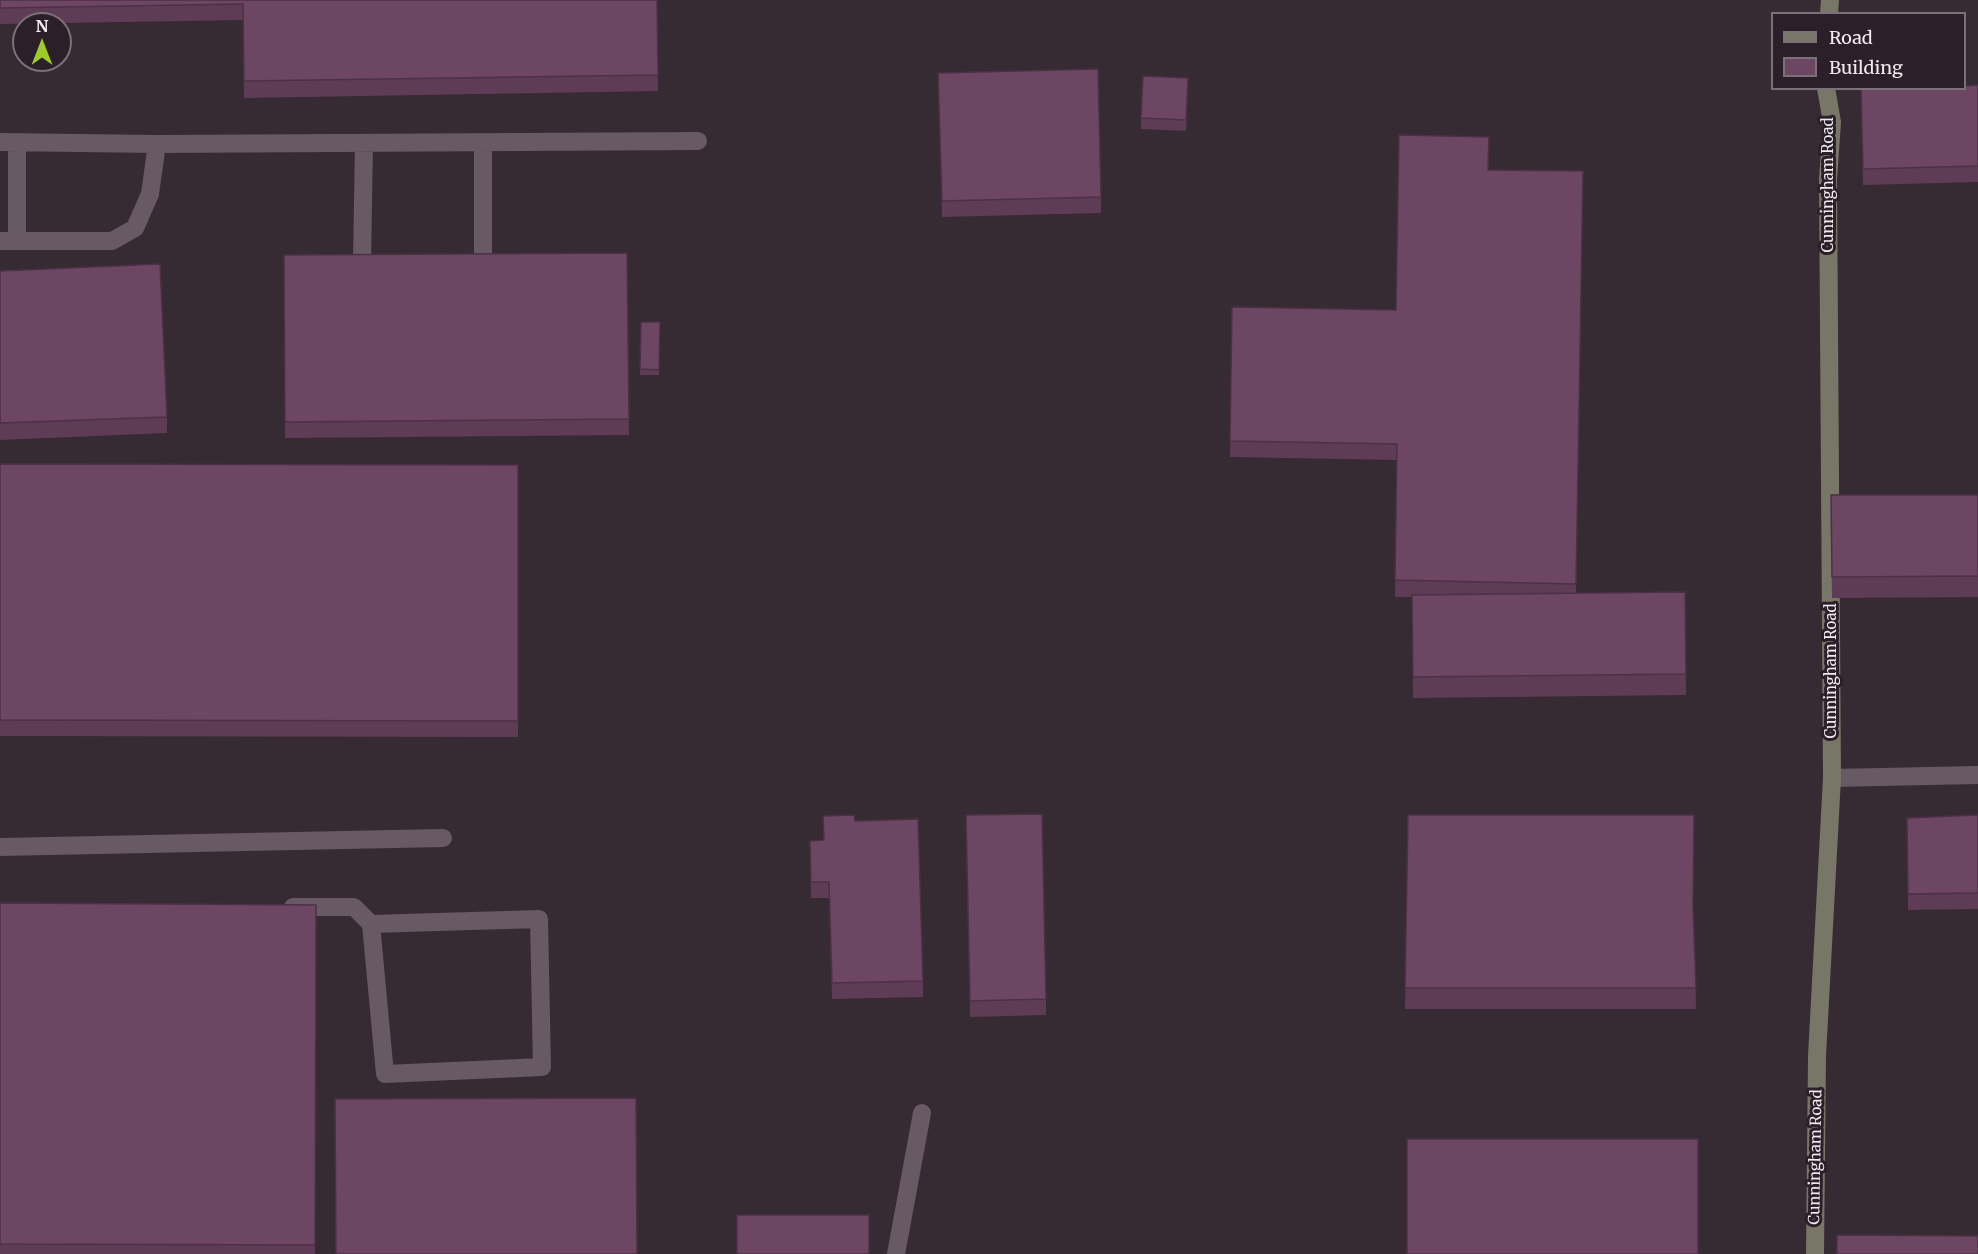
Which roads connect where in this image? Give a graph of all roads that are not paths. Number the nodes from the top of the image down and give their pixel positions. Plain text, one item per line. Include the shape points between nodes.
1 (1826, 90) edge
2 (698, 141) dead end
3 (8, 142) edge
4 (483, 142) junction
5 (364, 143) junction
6 (157, 144) junction
7 (9, 241) edge
8 (483, 259) edge
9 (362, 262) edge
10 (1978, 776) edge
11 (1832, 778) junction
12 (443, 837) dead end
13 (0, 846) edge
14 (272, 907) edge
15 (371, 924) junction
16 (922, 1113) dead end
17 (896, 1254) edge
18 (1815, 1254) edge

1 - 11 street, Cunningham Road via 1832,122 1828,179
2 - 4 lane
3 - 6 lane
3 - 7 lane
4 - 5 lane
4 - 8 lane
5 - 6 lane
5 - 9 lane
6 - 7 lane via 150,194 135,228 112,241
10 - 11 lane
11 - 18 street, Cunningham Road via 1817,1056
12 - 13 lane
14 - 15 lane via 354,907
15 - 15 lane via 385,1074 542,1067 539,919
16 - 17 lane

